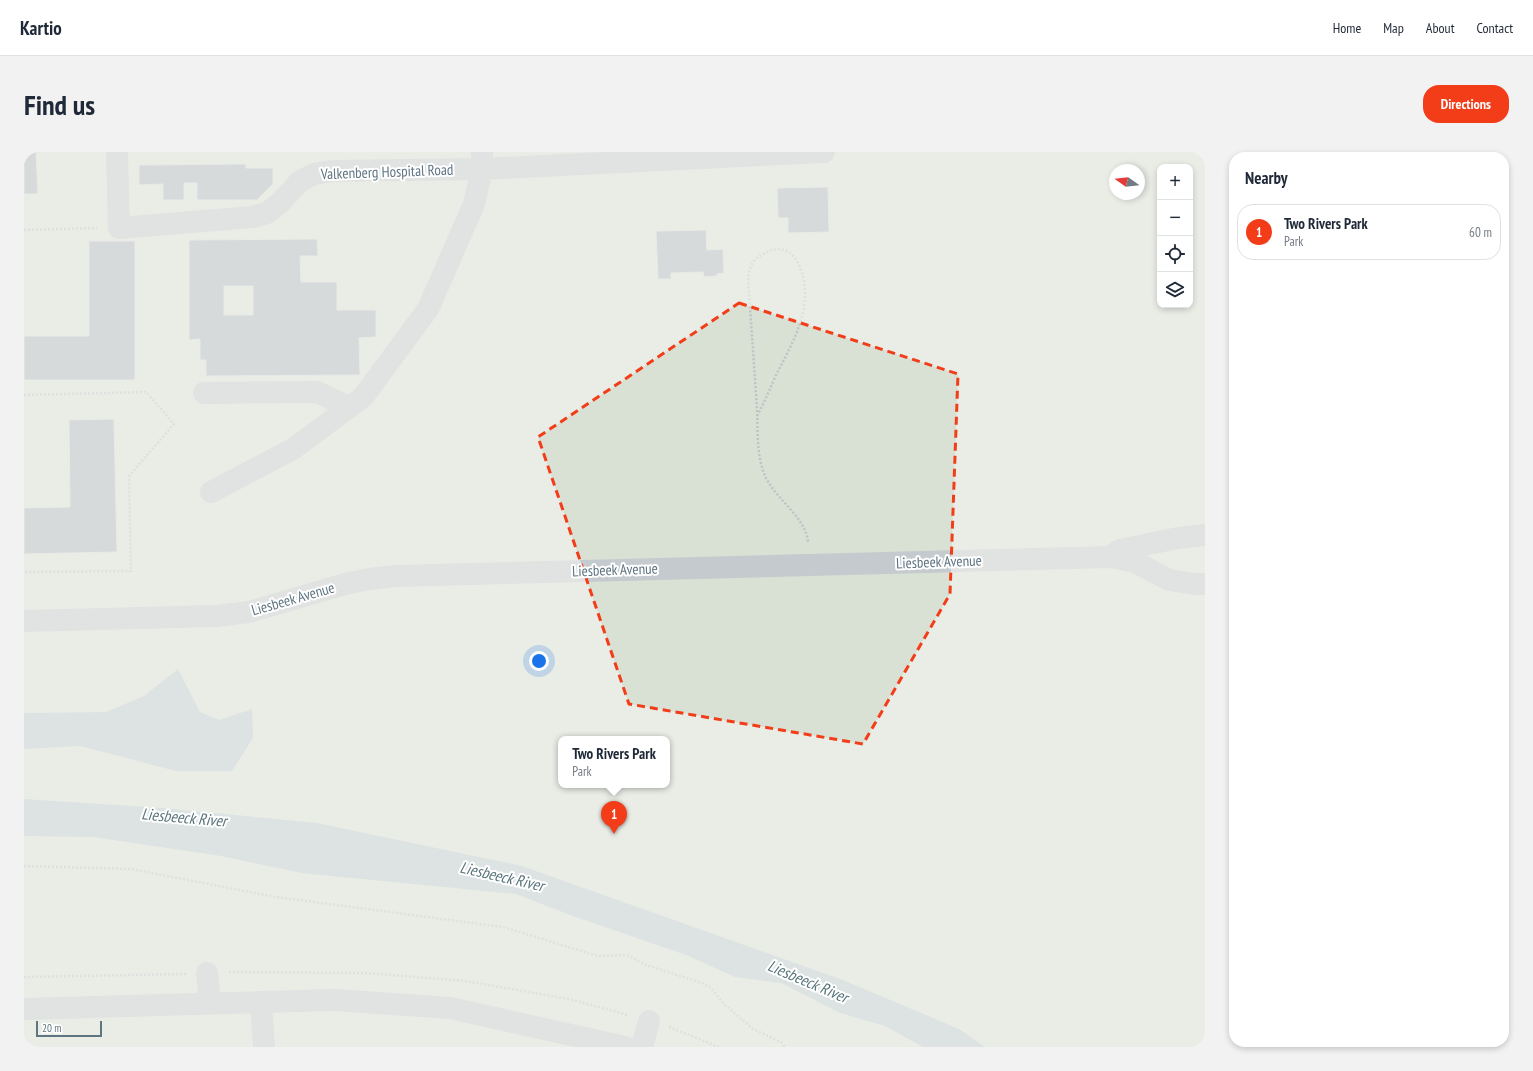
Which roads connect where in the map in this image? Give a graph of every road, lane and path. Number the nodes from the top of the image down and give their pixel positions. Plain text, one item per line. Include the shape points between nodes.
1 (118, 152) edge
2 (824, 152) edge
3 (482, 161) edge
4 (119, 228) junction
5 (24, 230) edge
6 (204, 393) dead end
7 (24, 395) edge
8 (349, 407) junction
9 (758, 416) junction
10 (210, 492) dead end
11 (1205, 535) edge
12 (1110, 557) junction
13 (810, 565) junction
14 (24, 572) edge
15 (1205, 584) edge
16 (24, 621) edge
17 (24, 866) edge
18 (207, 973) dead end
19 (261, 1002) junction
20 (210, 1003) junction
21 (24, 1008) edge
22 (649, 1021) dead end
23 (264, 1047) edge
24 (625, 1047) edge
25 (642, 1047) edge
26 (785, 1047) edge

1 - 4 lane
2 - 3 lane, Valkenberg Hospital Road
3 - 4 lane, Valkenberg Hospital Road via 314,174 299,182 267,213 252,217
3 - 8 lane via 474,204 428,309 363,397
4 - 5 path
6 - 8 lane via 317,392
7 - 14 path via 146,392 174,424 129,476 131,571
8 - 10 lane via 293,449
9 - 9 path via 749,268 753,260 760,255 778,249 785,250 802,268 805,285 803,312 799,327
9 - 13 path via 761,466 767,480 805,530
11 - 12 lane via 1120,550
12 - 13 lane, Liesbeek Avenue
12 - 15 lane, Liesbeek Avenue via 1135,562 1169,580
13 - 16 lane, Liesbeek Avenue via 395,576 345,584 249,612 216,616
17 - 26 path via 131,869 276,897 503,927 598,956 629,956 643,964 702,983 753,1029 781,1042
18 - 20 lane
19 - 20 lane
19 - 23 lane
19 - 24 lane via 335,1000 450,1008
20 - 21 lane
22 - 25 lane

